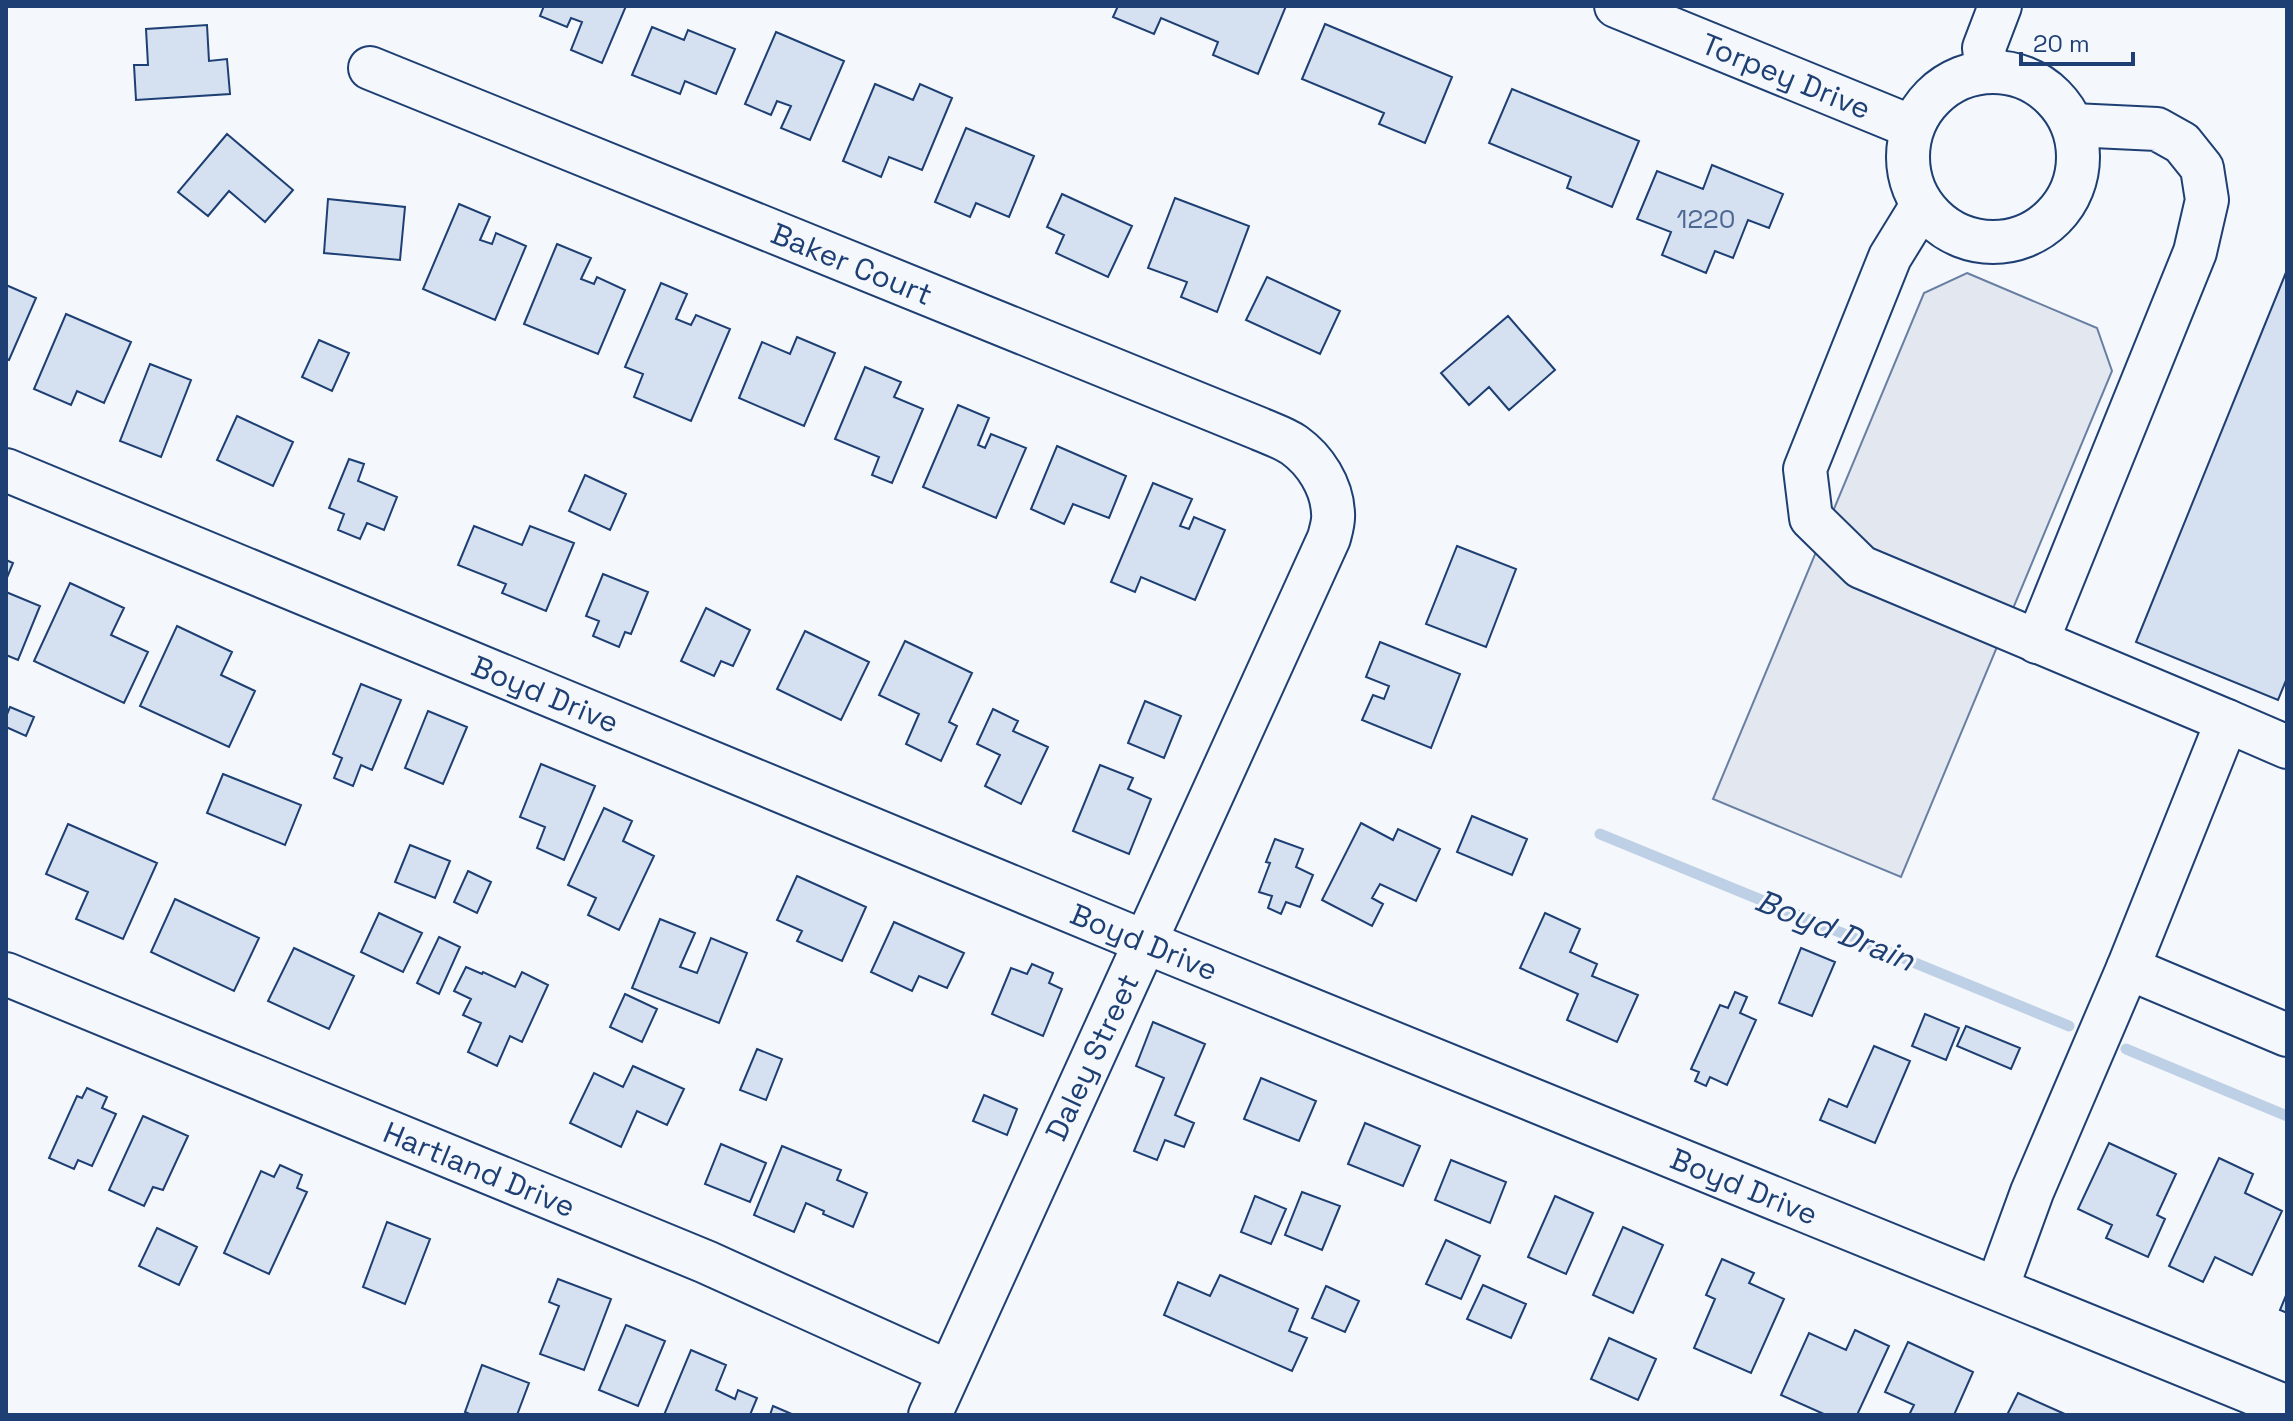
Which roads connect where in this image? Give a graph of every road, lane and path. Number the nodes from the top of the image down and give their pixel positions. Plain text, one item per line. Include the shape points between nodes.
1 (1616, 6) edge
2 (2000, 6) edge
3 (370, 68) dead end
4 (1987, 72) junction
5 (2073, 125) junction
6 (1912, 127) junction
7 (1922, 205) junction
8 (6, 470) edge
9 (1323, 478) joint
10 (2037, 642) junction
11 (2227, 721) junction
12 (2287, 747) edge
13 (1145, 942) junction
14 (2128, 968) junction
15 (6, 974) edge
16 (2287, 1035) edge
17 (1997, 1288) junction
18 (949, 1372) junction
19 (2287, 1407) edge
20 (930, 1415) edge

1 - 6 street, Torpey Drive
2 - 4 street via 1984,48
3 - 9 street, Baker Court via 1260,429 1293,444
4 - 5 street via 2034,82 2057,100
4 - 6 street via 1949,83 1926,102
5 - 7 street via 2079,153 2075,182 2062,209 2042,228 2018,239 1978,241 1941,225
5 - 10 street via 2157,129 2182,143 2202,168 2207,200 2195,252
6 - 7 street via 1906,154 1910,181
7 - 10 street via 1890,257 1805,469 1811,518 1861,567
8 - 13 street, Boyd Drive
9 - 13 street, Daley Street via 1334,516 1329,538
10 - 11 street
11 - 12 street
11 - 14 street
13 - 17 street, Boyd Drive
13 - 18 street, Daley Street
14 - 16 street
14 - 17 street
15 - 18 street, Hartland Drive via 706,1262
17 - 19 street, Boyd Drive
18 - 20 street, Daley Street

